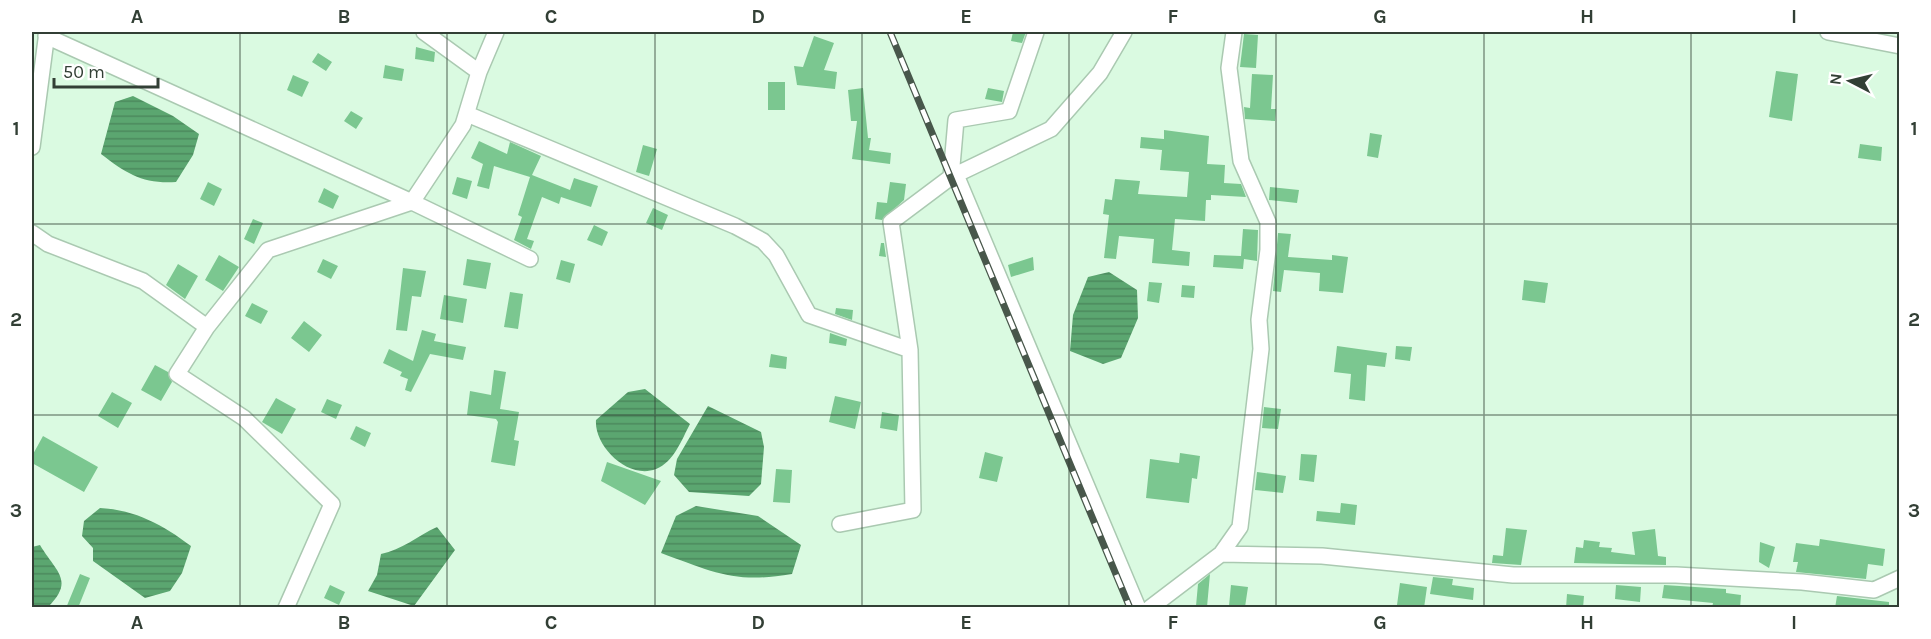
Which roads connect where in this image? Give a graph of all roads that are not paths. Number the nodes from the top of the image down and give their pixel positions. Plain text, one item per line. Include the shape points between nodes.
1 (424, 32) edge
2 (496, 32) edge
3 (1036, 32) edge
4 (1124, 32) edge
5 (1234, 32) edge
6 (1828, 32) edge
7 (46, 34) edge
8 (1899, 46) edge
9 (479, 72) junction
10 (466, 114) junction
11 (32, 147) edge
12 (953, 176) junction
13 (412, 202) junction
14 (32, 233) edge
15 (531, 259) dead end
16 (207, 327) junction
17 (910, 350) junction
18 (840, 524) dead end
19 (1221, 554) junction
20 (1899, 578) edge
21 (286, 608) edge
22 (1138, 608) edge
23 (1150, 608) edge

1 - 9 street
2 - 9 street
3 - 12 street via 1009,111 956,120
4 - 12 street via 1100,74 1051,129
5 - 19 street via 1228,68 1241,161 1268,222 1268,250 1240,527
6 - 8 street
7 - 11 street
7 - 13 street
9 - 10 street
10 - 13 street via 463,125
10 - 17 street via 735,226 763,241 776,255 809,315
12 - 17 street via 891,222
12 - 22 street
13 - 15 street
13 - 16 street via 268,250
14 - 16 street via 48,244 143,281
16 - 21 street via 177,374 244,418 332,504
17 - 18 street via 913,510
19 - 20 street via 1322,556 1513,575 1676,575 1874,590
19 - 23 street

